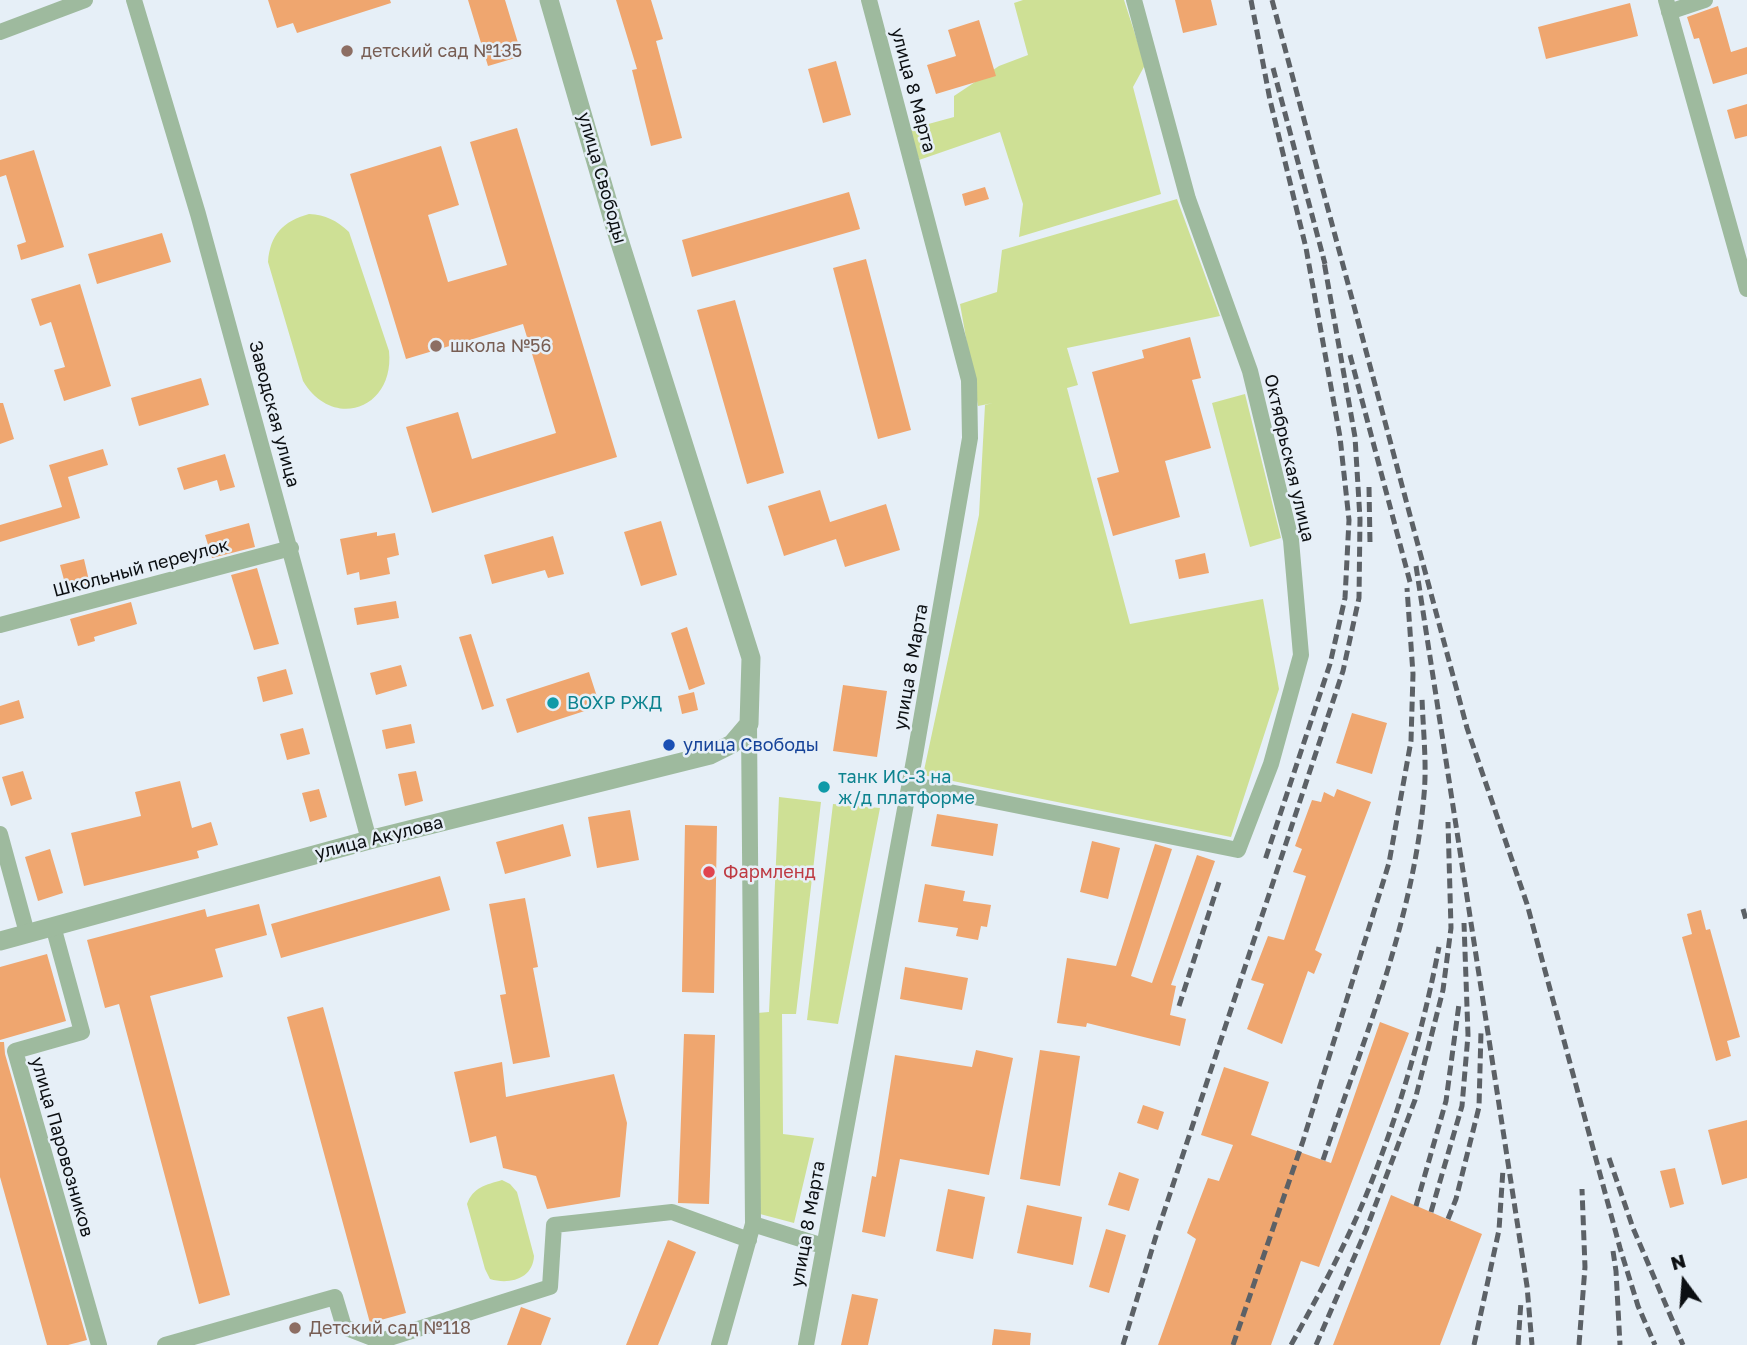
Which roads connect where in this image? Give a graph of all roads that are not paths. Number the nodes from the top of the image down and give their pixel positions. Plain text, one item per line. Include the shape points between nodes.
1 (85, 0) edge
2 (134, 0) edge
3 (549, 0) edge
4 (869, 0) edge
5 (1134, 0) edge
6 (1705, 0) edge
7 (1668, 6) edge
8 (0, 32) edge
9 (1747, 289) edge
10 (291, 548) junction
11 (0, 625) edge
12 (750, 724) junction
13 (910, 784) junction
14 (0, 834) edge
15 (369, 840) junction
16 (53, 926) junction
17 (27, 933) junction
18 (0, 941) edge
19 (751, 1232) junction
20 (823, 1246) junction
21 (99, 1345) edge
22 (165, 1345) edge
23 (719, 1345) edge
24 (806, 1345) edge

1 - 8 street
2 - 10 street, Заводская улица
3 - 12 street, улица Свободы via 615,227 751,658
4 - 13 street, улица 8 Марта via 969,380 970,438
5 - 13 street, Октябрьская улица via 1188,199 1250,371 1291,540 1301,655 1271,764 1238,850
6 - 7 street
7 - 9 street
10 - 11 street, Школьный переулок
10 - 15 street, Заводская улица
12 - 15 street, улица Акулова via 732,744 710,755
12 - 19 street, улица Свободы
13 - 20 street, улица 8 Марта
14 - 17 street
15 - 16 street, улица Акулова
16 - 17 street, улица Акулова
16 - 21 street, улица Паровозников via 82,1032 15,1051
17 - 18 street, улица Акулова
19 - 20 street
19 - 22 street via 672,1212 554,1224 550,1287 380,1341 344,1327 335,1297
19 - 23 street, улица Свободы
20 - 24 street, улица 8 Марта

